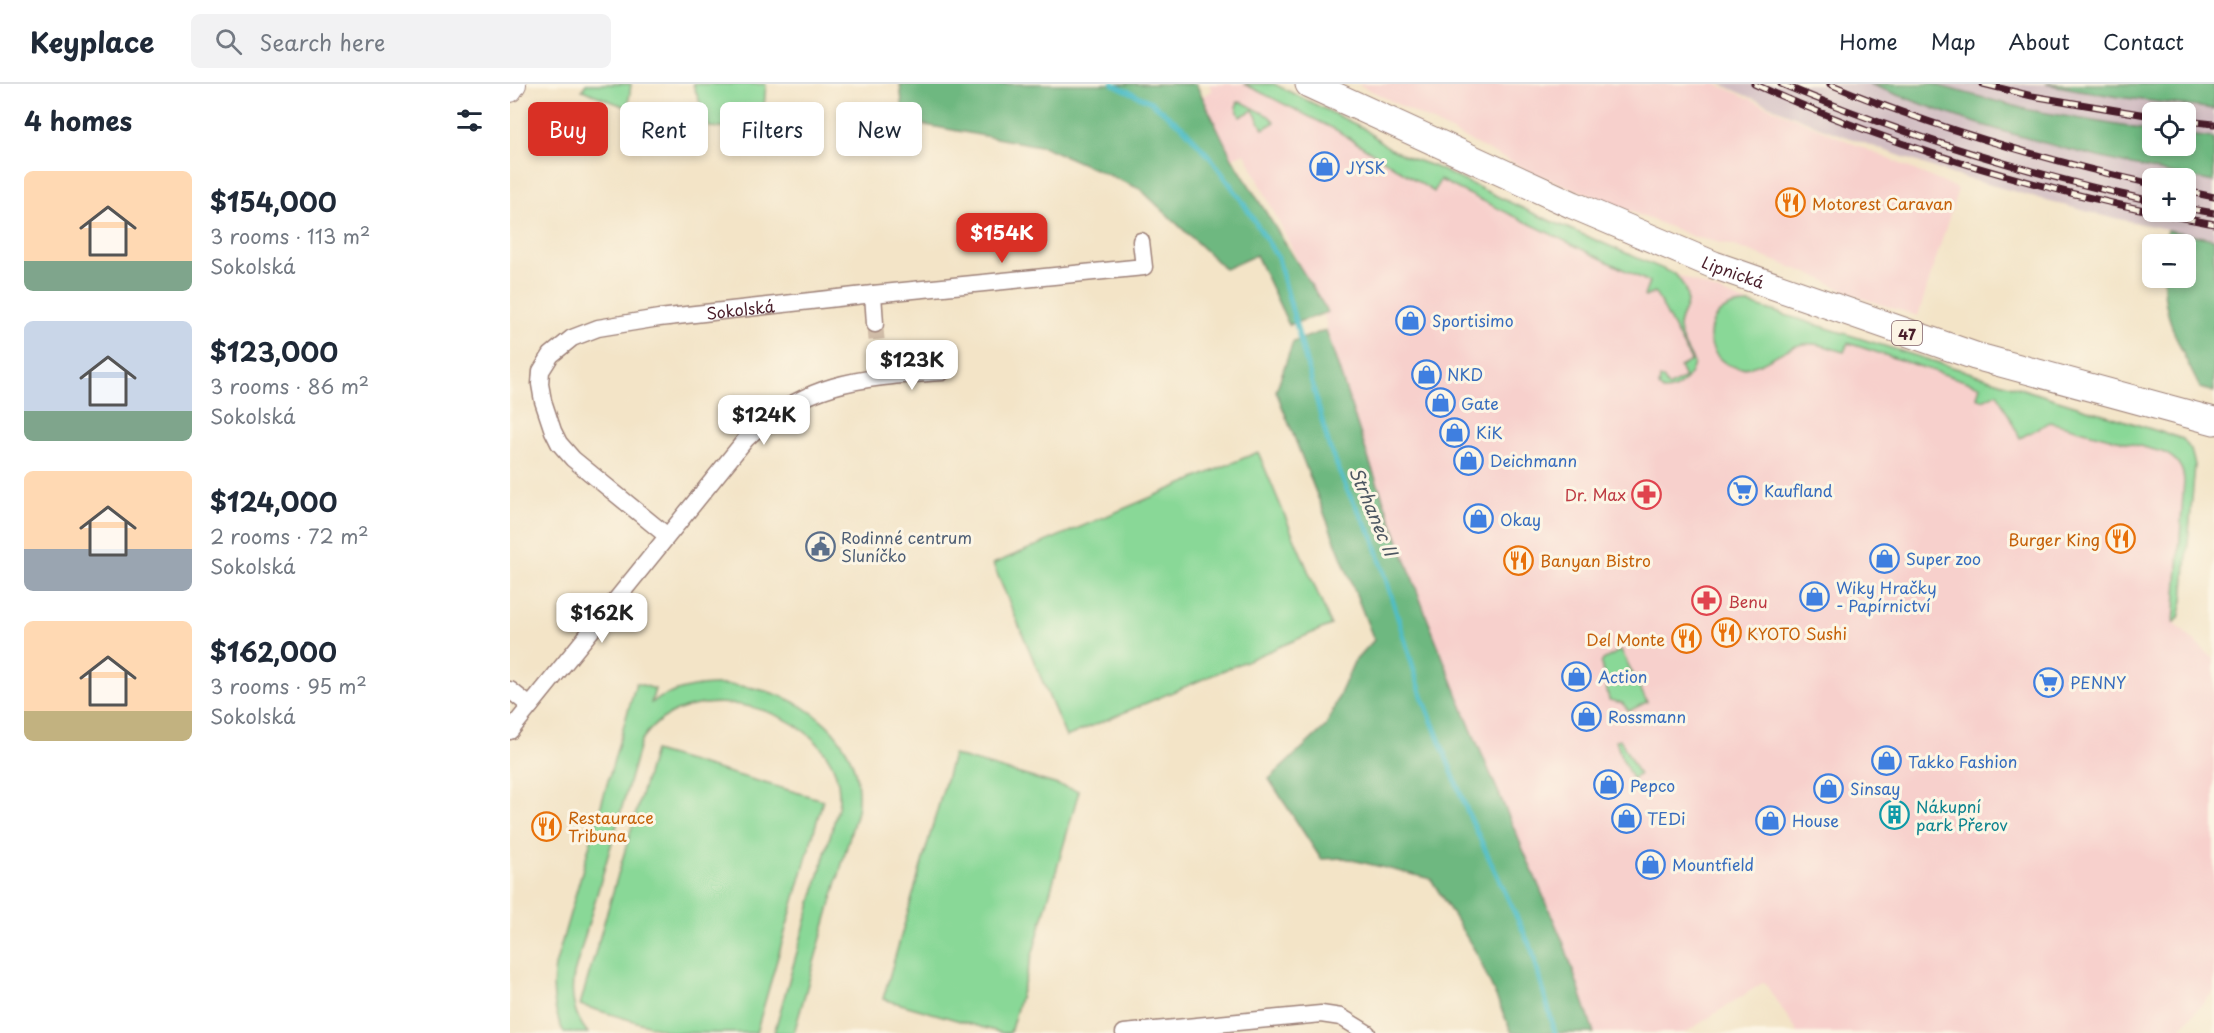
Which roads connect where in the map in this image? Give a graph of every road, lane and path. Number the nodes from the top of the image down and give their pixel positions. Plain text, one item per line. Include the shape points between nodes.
1 (514, 84) edge
2 (1309, 84) edge
3 (510, 90) edge
4 (1141, 241) dead end
5 (873, 294) junction
6 (875, 324) tunnel mouth
7 (878, 354) tunnel mouth
8 (942, 372) dead end
9 (880, 377) junction
10 (2214, 421) edge
11 (666, 535) junction
12 (510, 690) edge
13 (530, 706) junction
14 (510, 731) edge
15 (1124, 1033) edge
16 (1367, 1033) edge

1 - 3 street
2 - 10 main road, Lipnická / 47 via 1714,265 1975,356
4 - 5 street, Sokolská via 1144,267
5 - 6 street
5 - 11 street, Sokolská via 610,325 573,338 551,356 540,384 545,411 559,443 581,466
7 - 9 street
8 - 9 street
9 - 11 street via 826,388 770,418 746,439
11 - 13 street
12 - 13 street
13 - 14 street
15 - 16 street via 1321,1014 1341,1017

